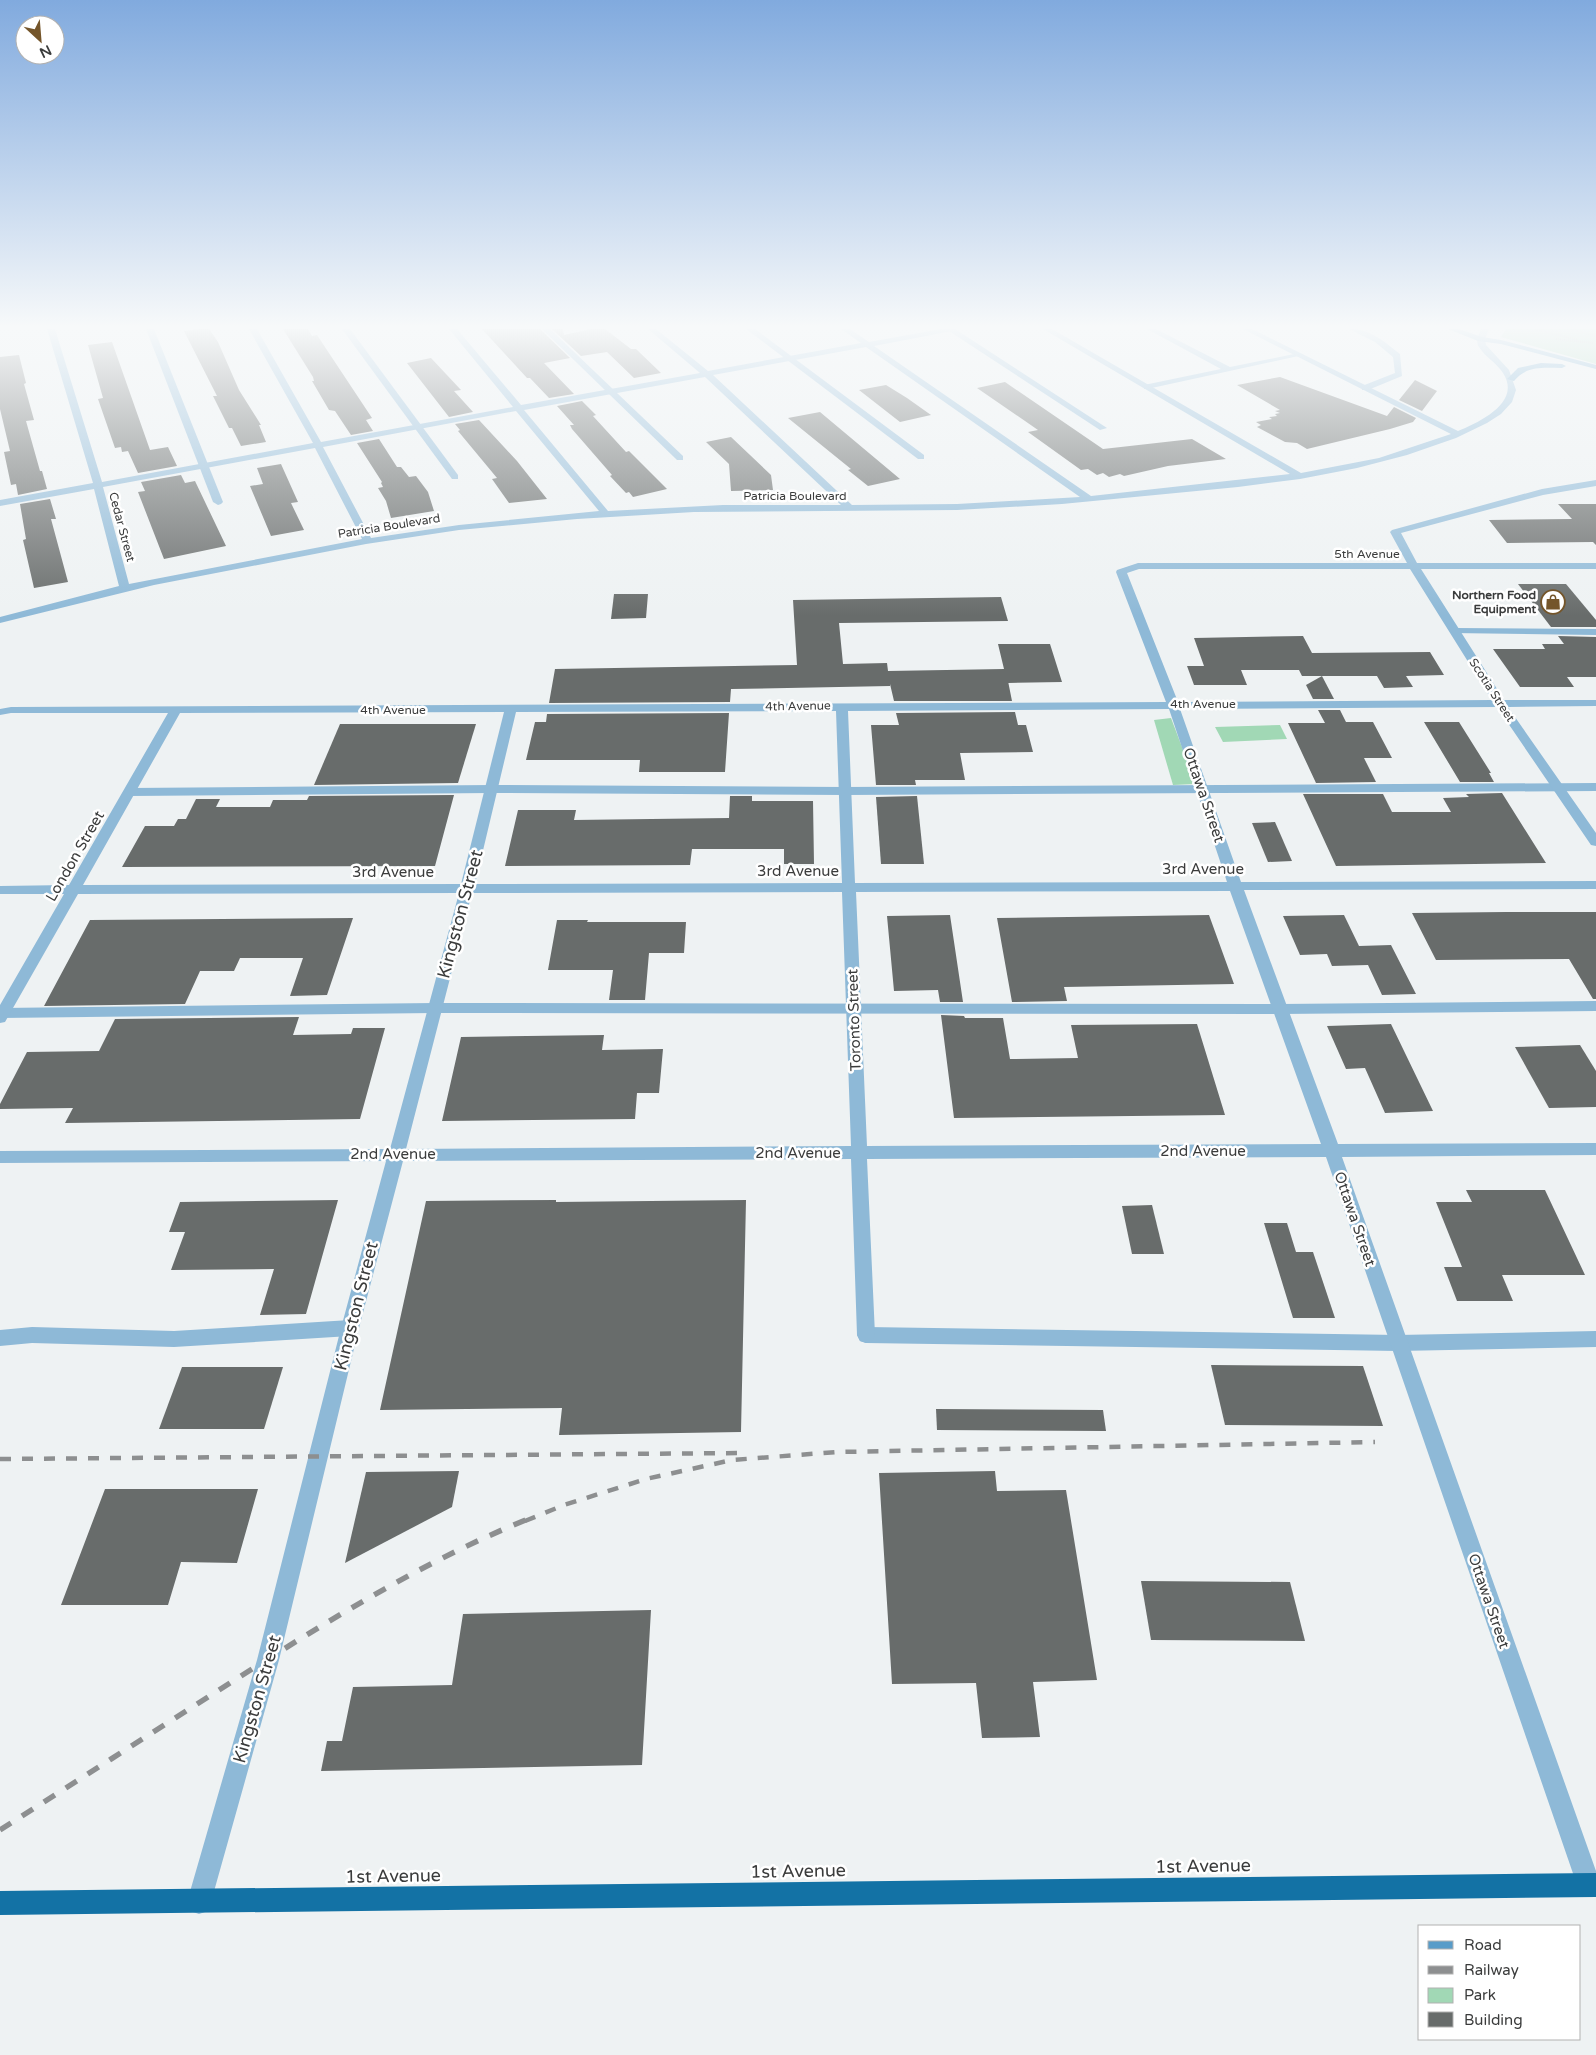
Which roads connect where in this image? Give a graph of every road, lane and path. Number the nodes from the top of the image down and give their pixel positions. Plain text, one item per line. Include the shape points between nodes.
1 (80, 425) edge
2 (188, 425) edge
3 (307, 425) edge
4 (424, 425) edge
5 (533, 425) edge
6 (645, 425) edge
7 (761, 425) edge
8 (879, 425) edge
9 (984, 425) edge
10 (1098, 425) edge
11 (1212, 425) edge
12 (1440, 425) edge
13 (1478, 425) edge
14 (418, 426) junction
15 (1103, 428) dead end
16 (1456, 433) junction
17 (318, 445) junction
18 (921, 457) dead end
19 (680, 458) dead end
20 (204, 466) junction
21 (1300, 476) junction
22 (455, 477) dead end
23 (1596, 483) edge
24 (98, 485) junction
25 (1089, 498) junction
26 (218, 502) dead end
27 (0, 503) edge
28 (850, 508) junction
29 (606, 514) junction
30 (368, 541) junction
31 (1138, 566) joint
32 (1596, 566) edge
33 (1414, 567) junction
34 (125, 588) junction
35 (0, 620) edge
36 (1454, 632) junction
37 (1596, 632) edge
38 (1500, 703) junction
39 (1596, 703) edge
40 (1173, 704) junction
41 (842, 706) junction
42 (511, 709) junction
43 (176, 710) junction
44 (0, 712) edge
45 (1558, 787) junction
46 (1596, 787) edge
47 (492, 789) junction
48 (1202, 789) junction
49 (845, 791) junction
50 (130, 792) junction
51 (1596, 842) edge
52 (1234, 885) junction
53 (1596, 885) edge
54 (850, 887) junction
55 (467, 888) junction
56 (75, 889) junction
57 (0, 890) edge
58 (1596, 1006) edge
59 (435, 1008) junction
60 (853, 1008) junction
61 (1280, 1010) junction
62 (1, 1014) edge
63 (1596, 1149) edge
64 (1332, 1151) junction
65 (859, 1152) junction
66 (396, 1154) junction
67 (0, 1157) edge
68 (350, 1328) junction
69 (0, 1338) edge
70 (1596, 1339) edge
71 (1398, 1343) junction
72 (1592, 1885) edge
73 (199, 1902) junction
74 (0, 1903) edge

1 - 24 street, Cedar Street
2 - 20 street
3 - 17 street
4 - 14 street
5 - 29 street
6 - 19 street
7 - 28 street
8 - 18 street
9 - 25 street
10 - 15 street
11 - 21 street
12 - 16 street
13 - 16 street, Patricia Boulevard
14 - 17 street
14 - 22 street
16 - 21 street, Patricia Boulevard via 1418,449 1363,465
17 - 20 street
17 - 30 street
20 - 24 street
20 - 26 street
21 - 25 street, Patricia Boulevard via 1173,492
23 - 33 street, Scotia Street via 1542,492 1395,532
24 - 27 street
24 - 34 street, Cedar Street
25 - 28 street, Patricia Boulevard via 958,507
28 - 29 street, Patricia Boulevard via 723,508
29 - 30 street, Patricia Boulevard via 488,524
30 - 34 street, Patricia Boulevard
31 - 33 street, 5th Avenue
31 - 40 street, Ottawa Street via 1121,572
32 - 33 street, 5th Avenue
33 - 36 street, Scotia Street
34 - 35 street, Patricia Boulevard
36 - 37 street
36 - 38 street, Scotia Street
38 - 39 street, 4th Avenue
38 - 40 street, 4th Avenue
38 - 45 street, Scotia Street
40 - 41 street, 4th Avenue
40 - 48 street, Ottawa Street
41 - 42 street, 4th Avenue
41 - 49 street, Toronto Street
42 - 43 street, 4th Avenue
42 - 47 street, Kingston Street
43 - 44 street, 4th Avenue
43 - 50 street, London Street
45 - 46 street
45 - 48 street
45 - 51 street, Scotia Street
47 - 49 street
47 - 50 street
47 - 55 street, Kingston Street
48 - 49 street
48 - 52 street, Ottawa Street
49 - 54 street, Toronto Street
50 - 56 street, London Street
52 - 53 street, 3rd Avenue
52 - 54 street, 3rd Avenue
52 - 61 street, Ottawa Street
54 - 55 street, 3rd Avenue
54 - 60 street, Toronto Street
55 - 56 street, 3rd Avenue
55 - 59 street, Kingston Street
56 - 57 street, 3rd Avenue
56 - 62 street, London Street
58 - 61 street
59 - 60 street
59 - 62 street
59 - 66 street, Kingston Street
60 - 61 street
60 - 65 street, Toronto Street
61 - 64 street, Ottawa Street
63 - 64 street, 2nd Avenue
64 - 65 street, 2nd Avenue
64 - 71 street, Ottawa Street
65 - 66 street, 2nd Avenue
65 - 71 street, Toronto Street via 866,1335
66 - 67 street, 2nd Avenue
66 - 68 street, Kingston Street
68 - 69 street via 174,1339 32,1335
68 - 73 street, Kingston Street via 268,1660
70 - 71 street
71 - 72 street, Ottawa Street
72 - 73 highway, 1st Avenue
73 - 74 highway, 1st Avenue

